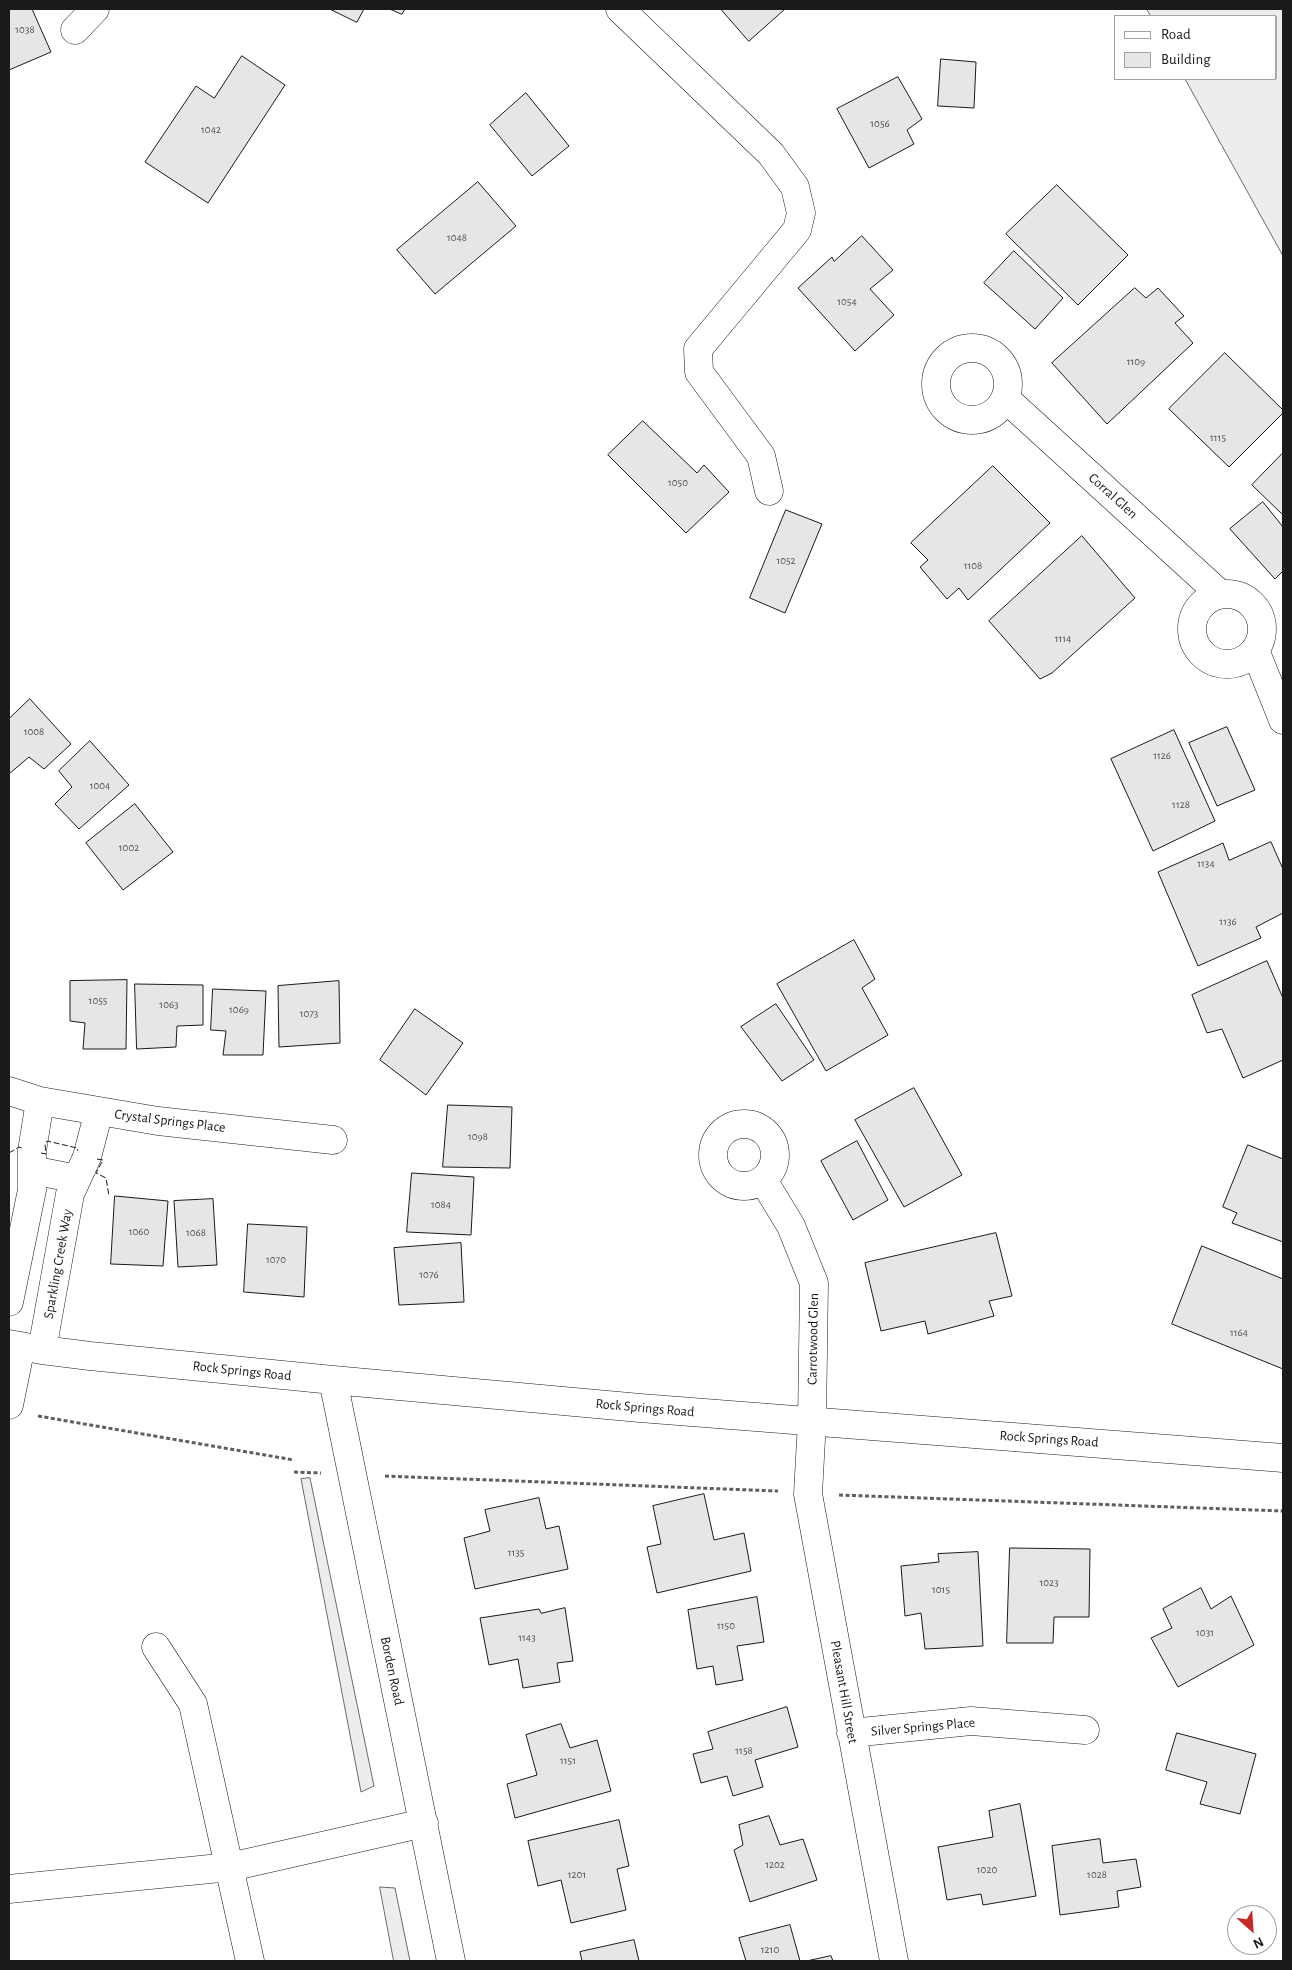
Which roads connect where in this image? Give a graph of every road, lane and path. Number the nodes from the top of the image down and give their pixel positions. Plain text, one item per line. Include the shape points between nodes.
1 (95, 9) edge
2 (620, 9) edge
3 (75, 30) dead end
4 (1006, 399) dead end
5 (769, 491) dead end
6 (1220, 594) junction
7 (1255, 650) junction
8 (1283, 720) edge
9 (9, 1091) edge
10 (40, 1101) junction
11 (99, 1111) junction
12 (333, 1140) dead end
13 (32, 1170) junction
14 (77, 1179) junction
15 (762, 1180) dead end
16 (9, 1302) edge
17 (24, 1347) edge
18 (333, 1380) junction
19 (19, 1410) edge
20 (812, 1421) junction
21 (1283, 1458) edge
22 (294, 1460) dead end
23 (156, 1647) dead end
24 (1085, 1730) dead end
25 (851, 1733) junction
26 (424, 1824) junction
27 (230, 1867) junction
28 (9, 1889) edge
29 (250, 1961) edge
30 (451, 1961) edge
31 (894, 1961) edge

1 - 3 street
2 - 5 street via 771,154 795,188 801,213 797,230 698,349 699,372 761,456
4 - 6 street, Corral Glen
6 - 7 street via 1244,598 1260,615 1261,639
6 - 7 street via 1201,605 1194,615 1192,636 1197,646 1204,655 1224,664 1235,663
7 - 8 street
9 - 10 street, Crystal Springs Place
10 - 11 street, Crystal Springs Place
10 - 13 street
11 - 12 street, Crystal Springs Place via 158,1121
11 - 14 street, Sparkling Creek Way via 87,1157
13 - 14 street
13 - 16 street via 32,1190
14 - 17 street, Sparkling Creek Way
15 - 20 street, Carrotwood Glen via 791,1226 814,1283
17 - 18 street, Rock Springs Road
17 - 19 street, Sparkling Creek Way
18 - 20 street, Rock Springs Road
18 - 26 street, Borden Road
19 - 22 path
20 - 21 street, Rock Springs Road
20 - 25 street, Pleasant Hill Street via 808,1494
23 - 27 street via 193,1704
24 - 25 street, Silver Springs Place via 971,1721
25 - 31 street, Pleasant Hill Street
26 - 27 street
26 - 30 street, Borden Road
27 - 28 street
27 - 29 street

